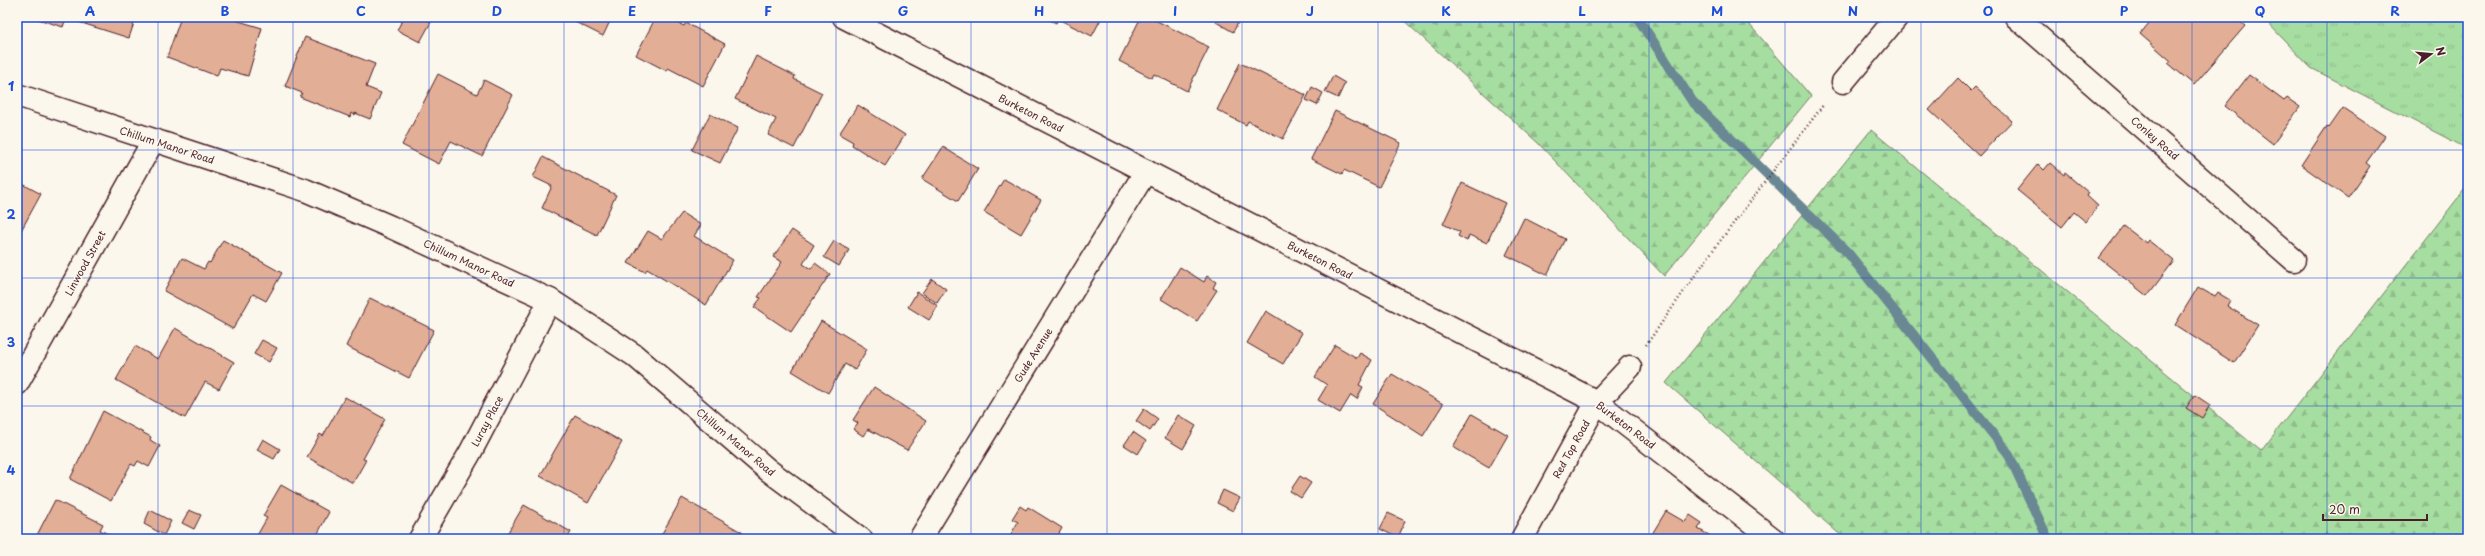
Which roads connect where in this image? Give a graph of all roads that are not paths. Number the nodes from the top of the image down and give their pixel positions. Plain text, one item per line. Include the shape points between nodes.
1 (844, 17) edge
2 (1897, 17) edge
3 (2016, 17) edge
4 (1843, 82) dead end
5 (17, 96) edge
6 (152, 141) junction
7 (1146, 171) junction
8 (2294, 260) dead end
9 (550, 300) junction
10 (1630, 367) road end
11 (17, 384) edge
12 (1596, 402) junction
13 (420, 539) edge
14 (861, 539) edge
15 (920, 539) edge
16 (1522, 539) edge
17 (1773, 539) edge

1 - 7 street, Burketon Road
2 - 4 street
3 - 8 street, Conley Road
5 - 6 street, Chillum Manor Road
6 - 9 street, Chillum Manor Road via 305,190
6 - 11 street, Linwood Street
7 - 12 street, Burketon Road
7 - 15 street, Gude Avenue
9 - 13 street, Luray Place via 470,453
9 - 14 street, Chillum Manor Road via 634,355 768,470
10 - 12 street, Red Top Road
12 - 16 street, Red Top Road
12 - 17 street, Burketon Road

